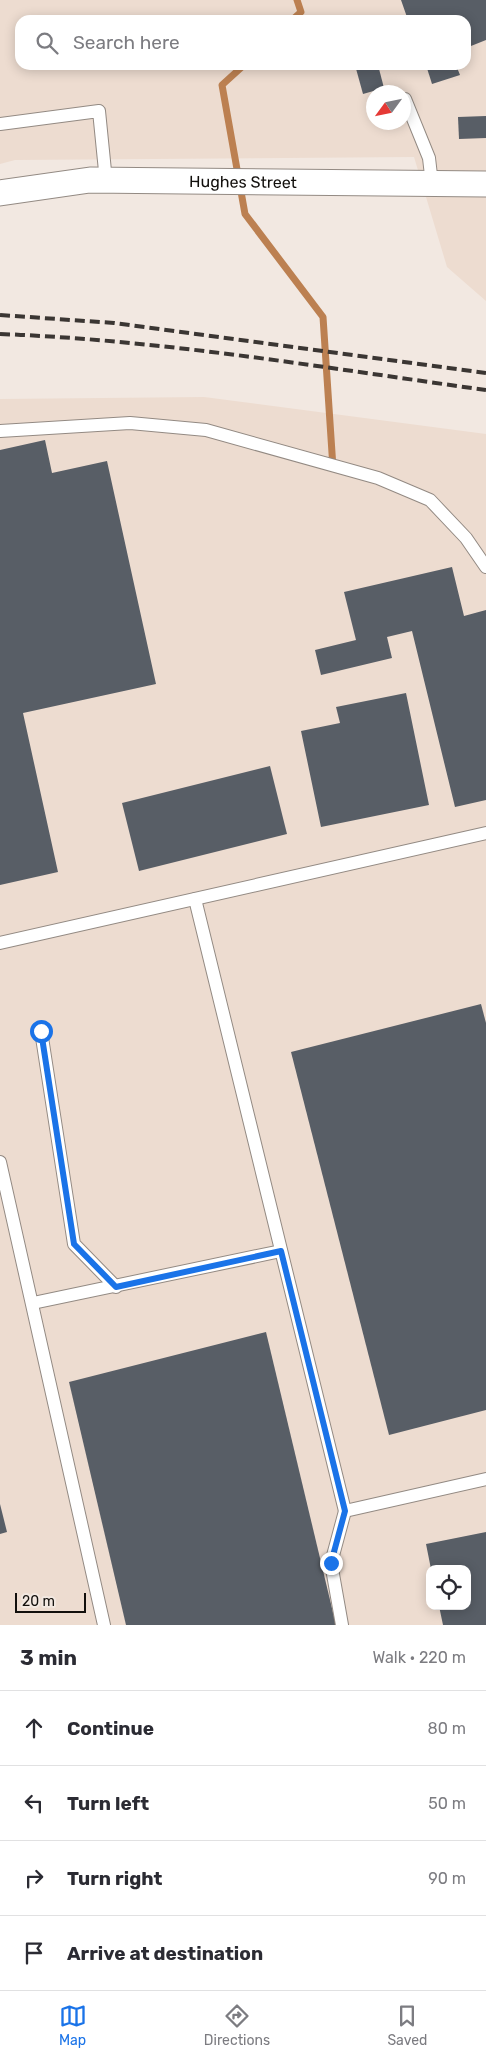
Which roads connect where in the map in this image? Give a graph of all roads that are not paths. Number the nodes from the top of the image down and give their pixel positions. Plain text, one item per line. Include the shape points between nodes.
1 (411, 114) edge
2 (0, 124) edge
3 (106, 181) junction
4 (432, 184) junction
5 (486, 184) edge
6 (0, 193) edge
7 (0, 431) edge
8 (486, 567) edge
9 (486, 833) edge
10 (195, 899) junction
11 (0, 943) edge
12 (41, 1031) dead end
13 (0, 1162) edge
14 (281, 1251) junction
15 (116, 1287) junction
16 (33, 1304) junction
17 (486, 1478) edge
18 (345, 1511) junction
19 (104, 1625) edge
20 (342, 1625) edge

1 - 4 lane via 429,158
2 - 3 lane via 99,111
3 - 4 street, Hughes Street
3 - 6 street, Hughes Street via 90,180
4 - 5 street, Hughes Street
7 - 8 lane via 130,422 206,430 378,478 430,500 466,538
9 - 10 lane
10 - 11 lane
10 - 14 lane
12 - 15 lane via 74,1244
13 - 16 lane
14 - 15 lane
14 - 18 lane
15 - 16 lane
16 - 19 lane
17 - 18 lane
18 - 20 lane via 331,1563

